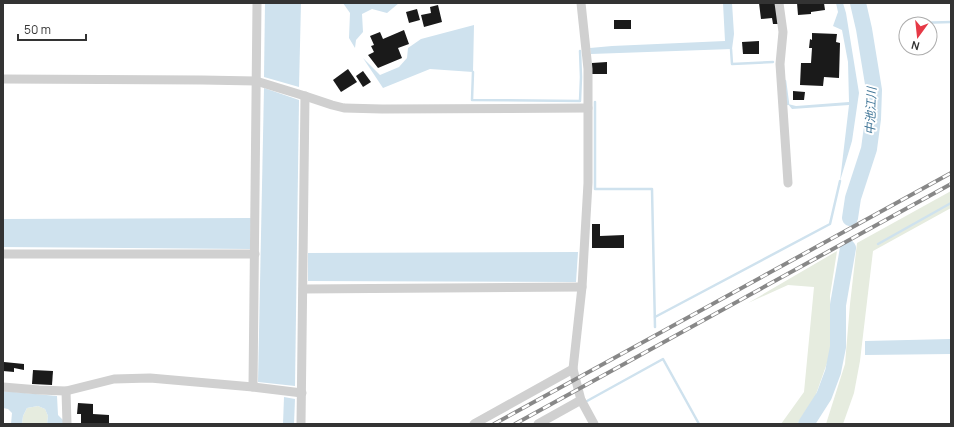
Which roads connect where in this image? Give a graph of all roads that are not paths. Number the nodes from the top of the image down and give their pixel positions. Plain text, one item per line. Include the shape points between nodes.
1 (258, 3) edge
2 (581, 3) edge
3 (779, 3) edge
4 (3, 79) edge
5 (256, 81) junction
6 (305, 96) junction
7 (588, 108) junction
8 (788, 182) dead end
9 (3, 254) edge
10 (255, 254) junction
11 (582, 287) junction
12 (303, 289) junction
13 (574, 368) junction
14 (3, 386) edge
15 (253, 387) junction
16 (66, 391) junction
17 (302, 393) junction
18 (581, 400) junction
19 (67, 424) edge
20 (301, 424) edge
21 (474, 424) edge
22 (538, 424) edge
23 (594, 424) edge

1 - 5 street
2 - 7 street via 588,69
3 - 8 street via 783,32 780,64
4 - 5 street
5 - 6 street
5 - 10 street
6 - 7 street via 344,108
6 - 12 street
7 - 11 street via 588,183
9 - 10 street
10 - 15 street
11 - 12 street
11 - 13 street
12 - 17 street
13 - 18 street
13 - 21 street
14 - 16 street
15 - 16 street via 150,378 114,379
15 - 17 street
16 - 19 street
17 - 20 street
18 - 22 street
18 - 23 street

